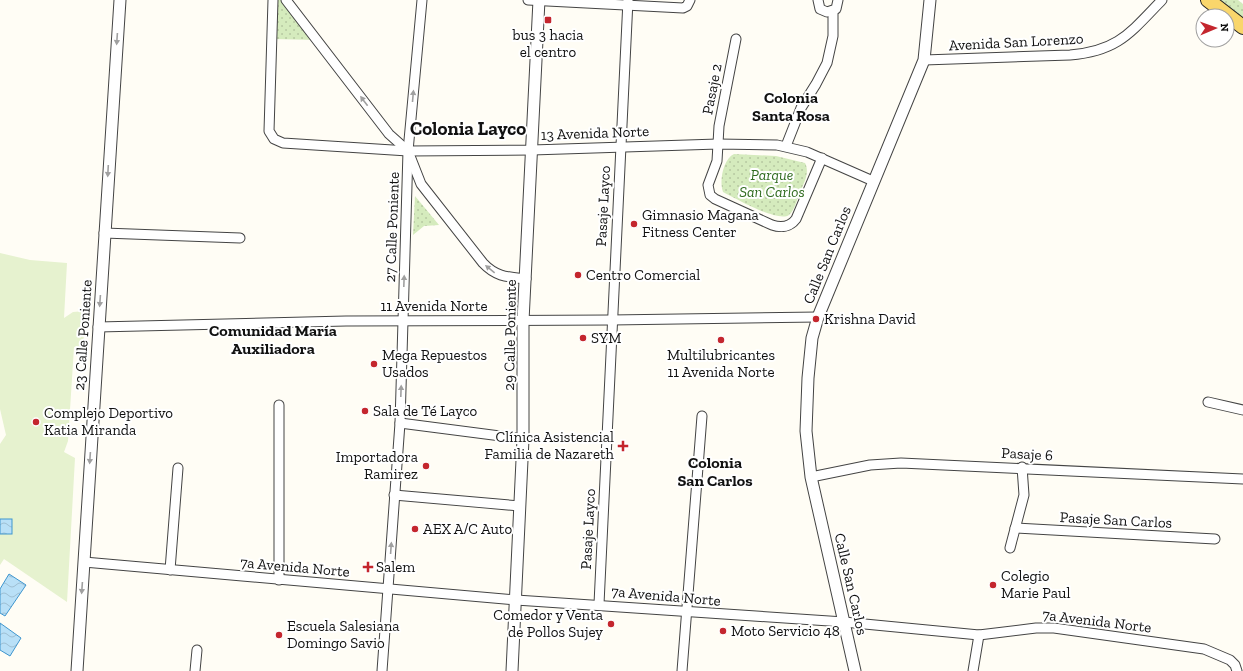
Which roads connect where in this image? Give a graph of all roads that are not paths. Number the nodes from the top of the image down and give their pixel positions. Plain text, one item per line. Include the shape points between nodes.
1 (120, 0) edge
2 (273, 0) edge
3 (286, 0) edge
4 (422, 0) edge
5 (535, 0) edge
6 (690, 0) edge
7 (818, 0) edge
8 (838, 0) edge
9 (930, 0) edge
10 (1162, 0) edge
11 (1208, 0) edge
12 (628, 3) edge
13 (833, 11) junction
14 (1243, 28) edge
15 (736, 39) dead end
16 (924, 60) junction
17 (718, 144) junction
18 (620, 145) junction
19 (786, 146) junction
20 (532, 150) junction
21 (408, 151) junction
22 (822, 158) junction
23 (873, 181) junction
24 (104, 233) junction
25 (240, 238) dead end
26 (526, 278) junction
27 (818, 317) junction
28 (403, 320) junction
29 (611, 320) junction
30 (523, 321) junction
31 (98, 327) junction
32 (1208, 402) dead end
33 (278, 404) dead end
34 (1243, 410) edge
35 (702, 416) dead end
36 (400, 423) junction
37 (523, 439) junction
38 (1022, 467) junction
39 (178, 468) dead end
40 (811, 477) junction
41 (1243, 479) edge
42 (394, 495) junction
43 (520, 506) junction
44 (1015, 528) junction
45 (1215, 539) dead end
46 (1010, 548) dead end
47 (84, 562) junction
48 (170, 570) junction
49 (279, 580) junction
50 (388, 590) junction
51 (516, 600) junction
52 (598, 604) junction
53 (686, 612) junction
54 (844, 622) junction
55 (979, 635) junction
56 (197, 650) dead end
57 (1243, 669) edge
58 (77, 671) edge
59 (195, 671) edge
60 (382, 671) edge
61 (512, 671) edge
62 (682, 671) edge
63 (855, 671) edge
64 (973, 671) edge
65 (1237, 671) edge
66 (1240, 671) edge

1 -> 24 street, 23 Calle Poniente
2 - 21 street, 13 Avenida Norte via 269,131 274,140 283,143
21 -> 3 street via 389,134
21 -> 4 street, 27 Calle Poniente
5 - 12 street
5 - 20 street, 29 Calle Poniente
6 - 12 street via 683,8
7 - 13 street via 818,6 823,11
8 - 13 street via 838,6
9 - 16 street, Calle San Carlos
10 - 16 street, Avenida San Lorenzo via 1124,38 1111,46 1092,52
11 - 14 main road
12 - 18 street, Pasaje Layco
13 - 19 street via 833,36 827,63 801,108
15 - 17 street, Pasaje 2 via 719,126
16 - 23 street, Calle San Carlos
17 - 18 street, 13 Avenida Norte
17 - 19 street, 13 Avenida Norte
17 - 22 street, Pasaje 2 via 716,165 708,185 710,194 715,199 778,226 791,225 796,219
18 - 20 street, 13 Avenida Norte
18 - 29 street, Pasaje Layco
19 - 22 street, 13 Avenida Norte
20 - 21 street, 13 Avenida Norte
20 - 26 street, 29 Calle Poniente
26 -> 21 street via 502,276 483,263 421,184
28 -> 21 street, 27 Calle Poniente
22 - 23 street, 13 Avenida Norte
23 - 27 street, Calle San Carlos
24 - 25 street
24 -> 31 street, 23 Calle Poniente
26 - 30 street, 29 Calle Poniente
27 - 29 street, 11 Avenida Norte
27 - 40 street, Calle San Carlos via 812,338 807,408 806,431
28 - 30 street, 11 Avenida Norte
28 - 31 street, 11 Avenida Norte
36 -> 28 street, 27 Calle Poniente
29 - 30 street, 11 Avenida Norte
29 - 52 street, Pasaje Layco
30 - 37 street, 29 Calle Poniente
31 -> 47 street, 23 Calle Poniente
32 - 34 street
33 - 49 street
35 - 53 street
36 - 37 street
36 - 42 street, 27 Calle Poniente
37 - 43 street, 29 Calle Poniente
38 - 40 street, Pasaje 6 via 901,463 870,465
38 - 41 street, Pasaje 6
38 - 44 street via 1024,495
39 - 48 street
40 - 54 street, Calle San Carlos
42 - 43 street
50 -> 42 street, 27 Calle Poniente
43 - 51 street, 29 Calle Poniente
44 - 45 street, Pasaje San Carlos
44 - 46 street
47 - 48 street, 7a Avenida Norte
47 -> 58 street, 23 Calle Poniente
48 - 49 street, 7a Avenida Norte
49 - 50 street, 7a Avenida Norte
50 - 51 street, 7a Avenida Norte
50 - 60 street, 27 Calle Poniente
51 - 52 street, 7a Avenida Norte
51 - 61 street, 29 Calle Poniente
52 - 53 street, 7a Avenida Norte
53 - 54 street, 7a Avenida Norte
53 - 62 street
54 - 55 street, 7a Avenida Norte
54 - 63 street, Calle San Carlos
55 - 64 street
55 - 65 street, 7a Avenida Norte via 1054,628 1204,649 1230,660
56 - 59 street
57 - 66 street

